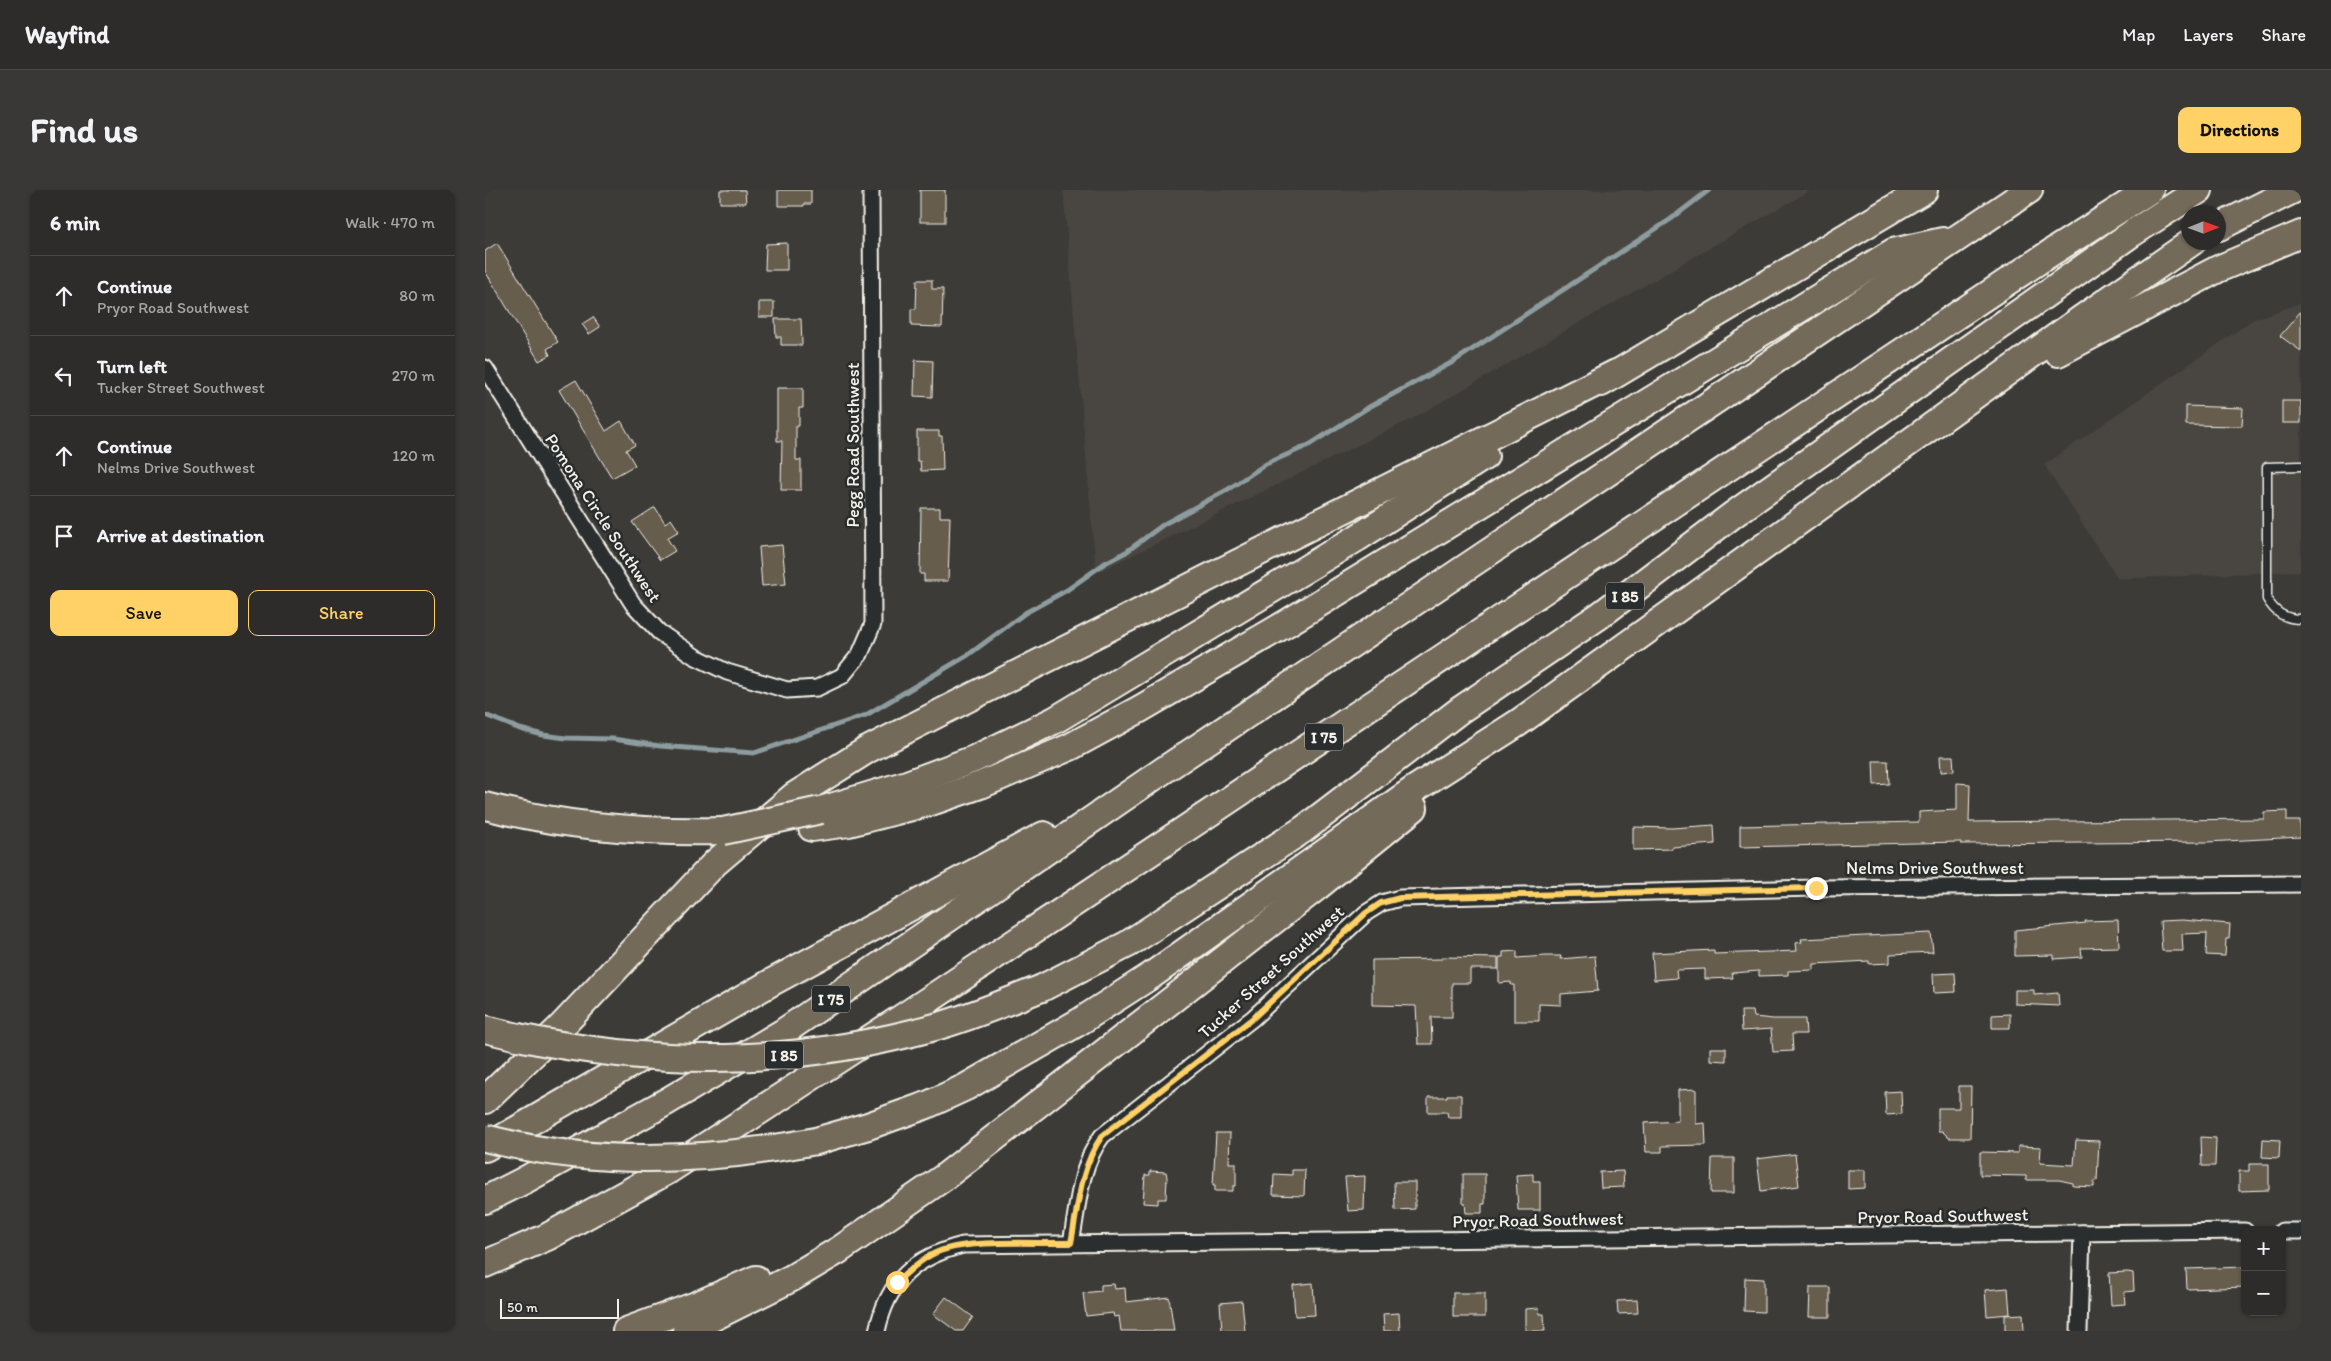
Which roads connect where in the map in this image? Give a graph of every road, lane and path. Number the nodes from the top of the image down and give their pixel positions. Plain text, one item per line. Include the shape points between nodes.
1 (871, 190) edge
2 (1903, 190) edge
3 (1924, 190) edge
4 (2029, 190) edge
5 (2150, 190) edge
6 (2199, 190) edge
7 (2293, 190) edge
8 (2226, 224) edge
9 (2301, 234) edge
10 (1959, 237) junction
11 (1839, 240) junction
12 (2181, 250) edge
13 (485, 368) edge
14 (1616, 374) junction
15 (1937, 423) junction
16 (2301, 466) edge
17 (2301, 619) edge
18 (828, 682) joint
19 (1518, 723) junction
20 (1161, 772) junction
21 (485, 806) edge
22 (817, 819) junction
23 (2301, 884) edge
24 (1540, 894) joint
25 (485, 1029) edge
26 (485, 1100) edge
27 (485, 1138) edge
28 (485, 1148) edge
29 (943, 1178) junction
30 (485, 1200) edge
31 (2241, 1231) edge
32 (2286, 1231) edge
33 (2301, 1231) edge
34 (2082, 1233) junction
35 (1071, 1243) junction
36 (485, 1264) edge
37 (626, 1331) edge
38 (686, 1331) edge
39 (877, 1331) edge
40 (2079, 1331) edge

1 - 18 street, Pegg Road Southwest via 873,624 860,654 842,676
2 - 11 highway
3 - 11 highway
4 - 10 highway, I 75
5 - 36 highway, I 75 via 669,1170 547,1237
6 - 25 highway, I 85, bridge via 2131,234 1734,514 1599,616 1460,710 1304,829 1128,944 1042,988 978,1013 879,1041 762,1058 687,1059 619,1055 572,1049
7 - 8 highway
9 - 15 highway via 2218,269 2144,306
10 - 20 highway, I 75
10 - 22 highway via 1893,252 1287,623 1070,747 983,784 928,803 849,823
11 - 14 highway
12 - 15 highway
13 - 18 street, Pomona Circle Southwest via 633,604 659,632 694,656 727,672 787,690 817,688
14 - 22 highway via 1340,548 1055,720 974,759
14 - 26 highway via 867,750 793,796 715,863 561,1028
15 - 19 highway
16 - 17 lane via 2267,467 2267,599 2274,610 2290,619
19 - 27 highway, bridge via 1413,790 1152,975 1079,1022 935,1101 816,1141 713,1156 622,1158 543,1151
19 - 29 highway via 1317,887
20 - 28 highway via 772,982
20 - 30 highway, I 75 via 782,1033 667,1102
21 - 22 highway, bridge via 633,830 723,831
23 - 24 street, Nelms Drive Southwest
24 - 35 street, Tucker Street Southwest via 1400,898 1381,903 1366,913 1253,1018 1102,1136 1085,1166
29 - 37 highway via 847,1235 699,1304
29 - 38 highway via 793,1278
31 - 34 street, Pryor Road Southwest
32 - 33 street
34 - 35 street, Pryor Road Southwest
34 - 40 street
35 - 39 street, Pryor Road Southwest via 963,1245 940,1251 918,1262 897,1282 882,1309

